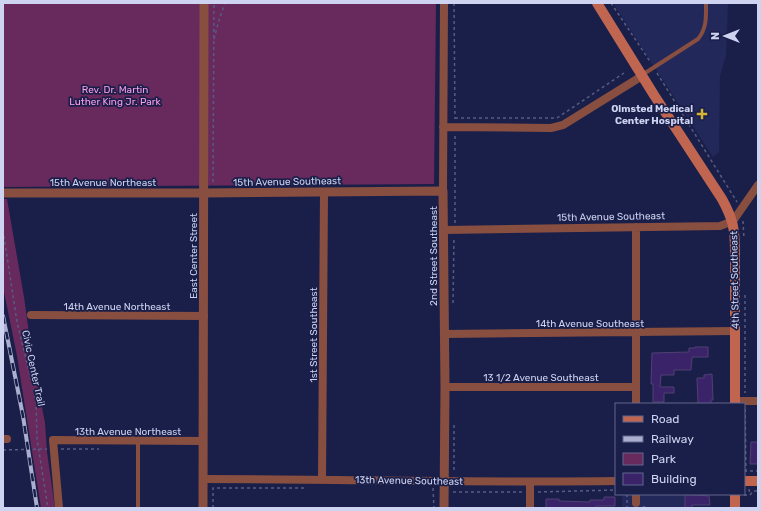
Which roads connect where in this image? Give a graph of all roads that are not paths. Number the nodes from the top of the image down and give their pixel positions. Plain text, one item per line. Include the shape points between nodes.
1 (204, 3) edge
2 (444, 3) edge
3 (597, 3) edge
4 (706, 3) edge
5 (642, 76) junction
6 (443, 127) junction
7 (758, 185) edge
8 (443, 191) junction
9 (324, 192) junction
10 (3, 193) edge
11 (203, 193) junction
12 (733, 221) junction
13 (636, 227) junction
14 (444, 230) junction
15 (31, 315) dead end
16 (204, 316) junction
17 (735, 331) junction
18 (636, 333) junction
19 (444, 334) junction
20 (636, 387) junction
21 (445, 388) junction
22 (758, 401) edge
23 (739, 402) edge
24 (636, 403) edge
25 (138, 441) junction
26 (203, 441) junction
27 (745, 475) edge
28 (203, 479) junction
29 (322, 479) junction
30 (444, 481) junction
31 (615, 481) edge
32 (758, 481) edge
33 (530, 482) junction
34 (636, 495) edge
35 (735, 495) edge
36 (638, 506) edge
37 (59, 508) edge
38 (138, 508) edge
39 (203, 508) edge
40 (444, 508) edge
41 (530, 508) edge
42 (735, 508) edge

1 - 11 street, East Center Street
2 - 6 street, 2nd Street Southeast
3 - 5 main road, 4th Street Southeast
4 - 5 lane via 704,32 698,39
5 - 6 street via 563,125 551,128
5 - 12 main road, 4th Street Southeast via 722,198
6 - 8 street, 2nd Street Southeast
7 - 12 street
8 - 9 street, 15th Avenue Southeast
8 - 14 street, 2nd Street Southeast
9 - 11 street, 15th Avenue Southeast
9 - 29 street, 1st Street Southeast
10 - 11 street, 15th Avenue Northeast
11 - 16 street, East Center Street
12 - 13 street, 15th Avenue Southeast via 720,226
12 - 17 main road, 4th Street Southeast
13 - 14 street, 15th Avenue Southeast
13 - 18 street
14 - 19 street, 2nd Street Southeast
15 - 16 street, 14th Avenue Northeast
16 - 26 street, East Center Street
17 - 18 street, 14th Avenue Southeast
17 - 23 main road, 4th Street Southeast
18 - 19 street, 14th Avenue Southeast
18 - 20 street
19 - 21 street, 2nd Street Southeast
20 - 21 street, 13 1/2 Avenue Southeast
20 - 24 street
21 - 30 street, 2nd Street Southeast
22 - 23 street
25 - 26 street, 13th Avenue Northeast
25 - 37 street, 13th Avenue Northeast via 52,440
25 - 38 lane
26 - 28 street, East Center Street
27 - 32 main road
28 - 29 street, 13th Avenue Southeast
28 - 39 street, East Center Street
29 - 30 street, 13th Avenue Southeast
30 - 33 street, 13th Avenue Southeast
30 - 40 street, 2nd Street Southeast
31 - 33 street, 13th Avenue Southeast
33 - 41 street
34 - 36 street
35 - 42 main road

